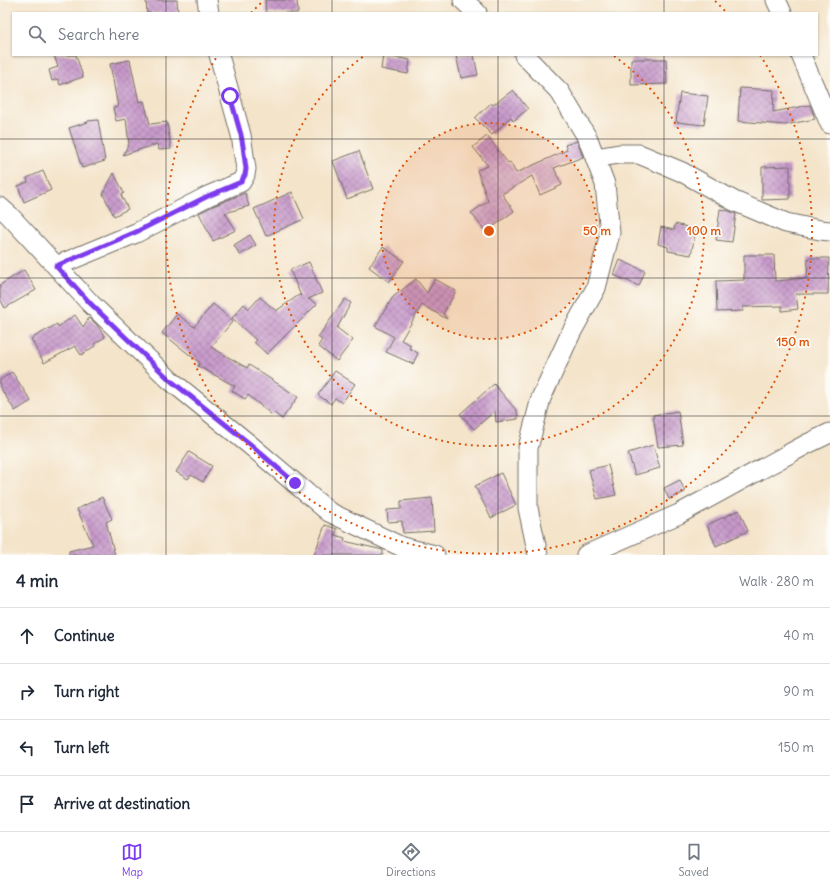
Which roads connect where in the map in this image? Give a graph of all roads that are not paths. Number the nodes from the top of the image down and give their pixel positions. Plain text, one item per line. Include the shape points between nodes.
1 (208, 0) edge
2 (463, 0) edge
3 (776, 0) edge
4 (209, 12) edge
5 (475, 12) edge
6 (782, 12) edge
7 (219, 56) edge
8 (525, 56) edge
9 (801, 56) edge
10 (830, 124) edge
11 (595, 158) junction
12 (0, 207) edge
13 (830, 231) edge
14 (56, 266) junction
15 (830, 434) edge
16 (435, 555) edge
17 (538, 555) edge
18 (586, 555) edge

1 - 4 street
2 - 5 street
3 - 6 street
7 - 14 street via 241,135 246,169 241,182 136,232
8 - 11 street via 560,92 588,139
9 - 10 street
11 - 13 street via 639,154 682,172 734,201 786,223
11 - 17 street via 605,184 610,233 596,288 571,333 541,398 528,448 528,508
12 - 14 street
14 - 16 street via 91,304 170,380 330,512 402,547
15 - 18 street via 679,514

